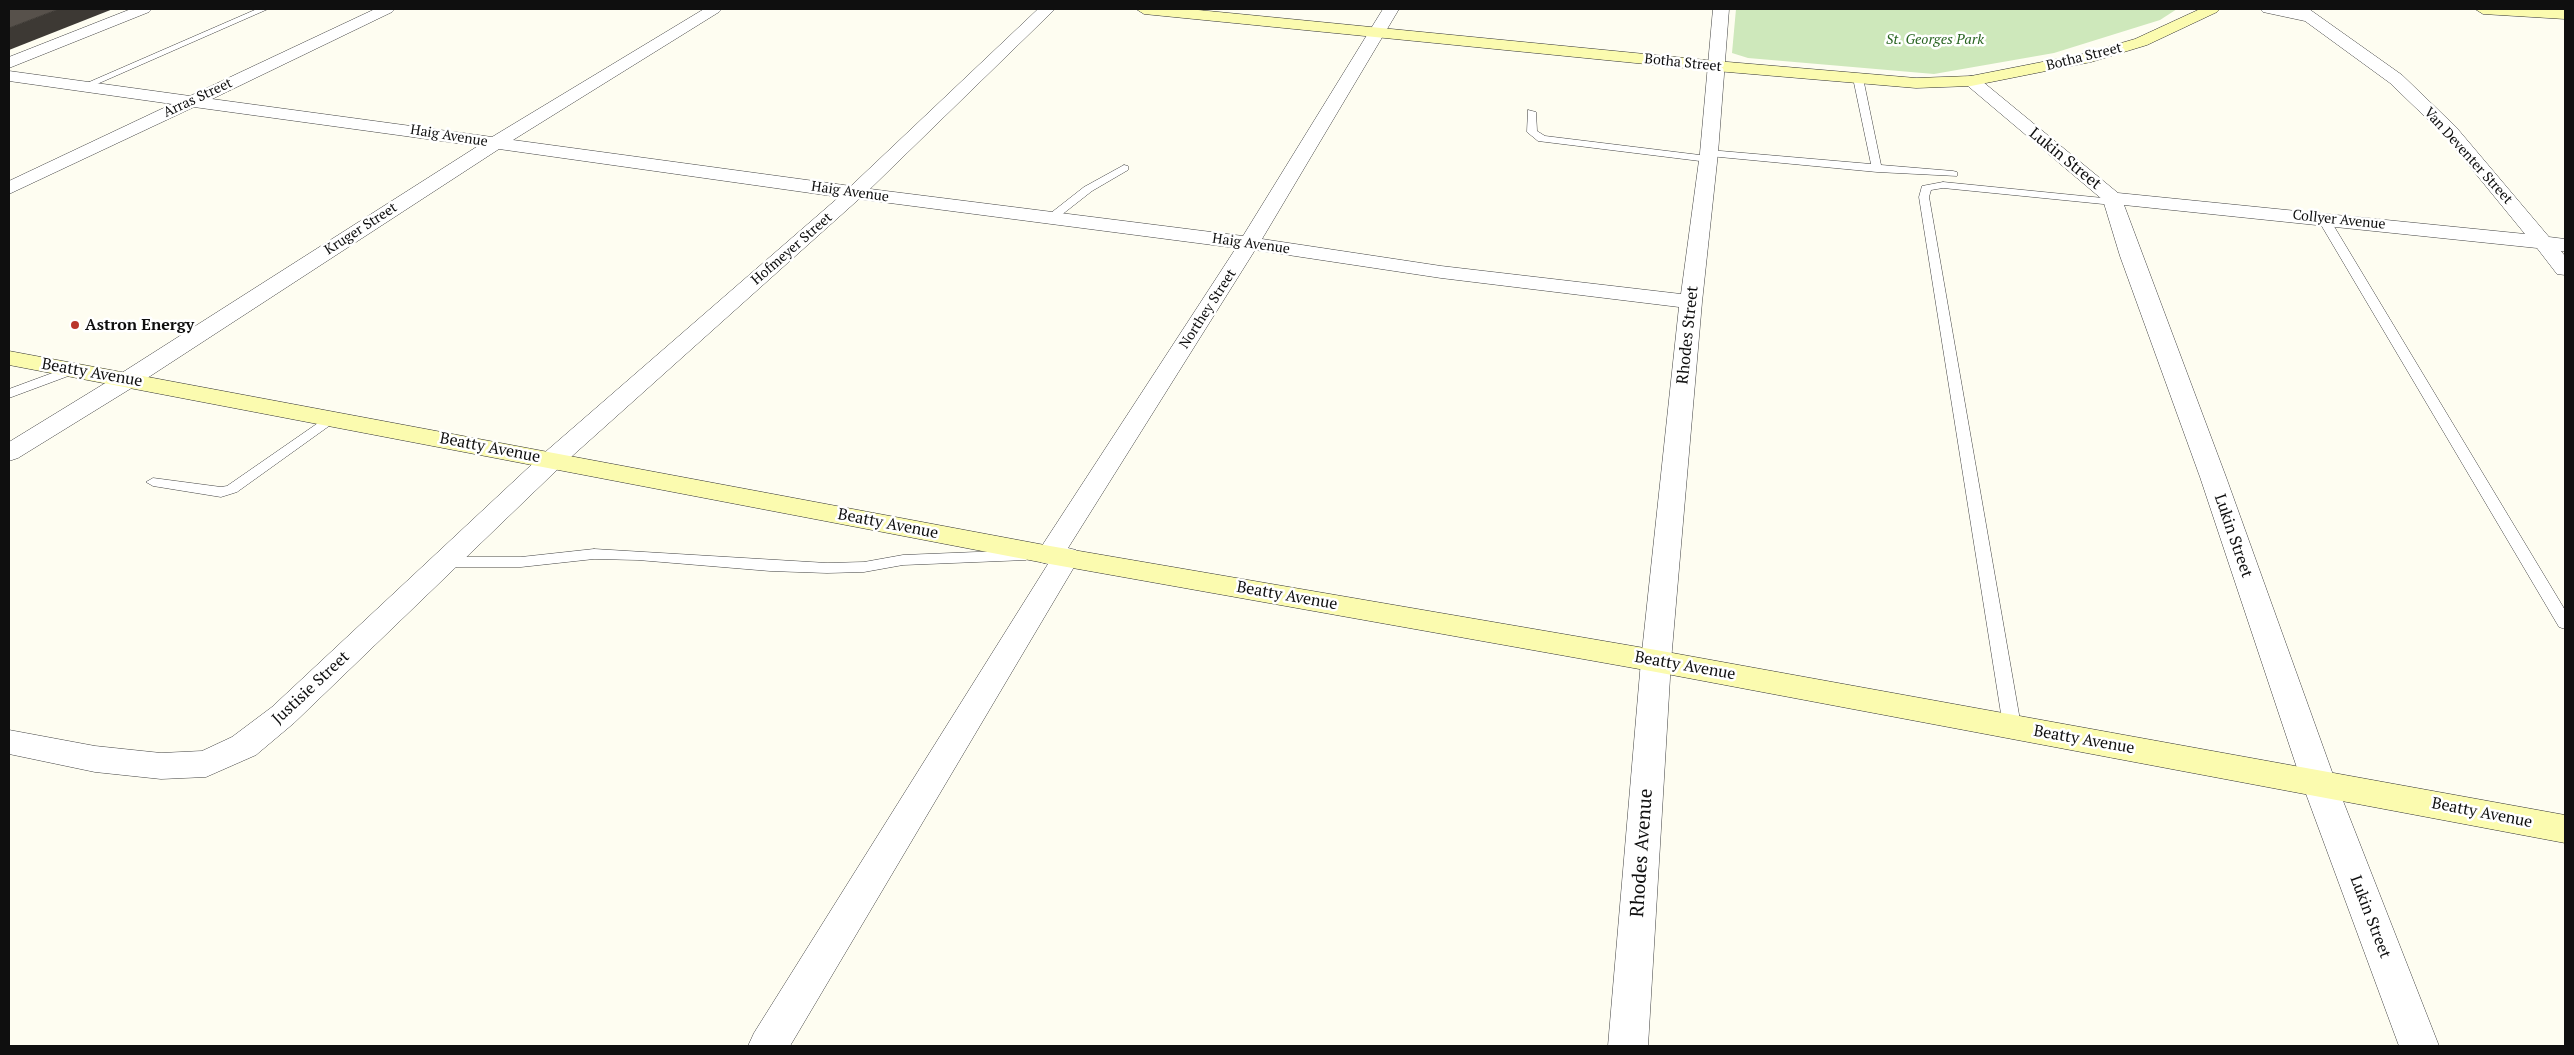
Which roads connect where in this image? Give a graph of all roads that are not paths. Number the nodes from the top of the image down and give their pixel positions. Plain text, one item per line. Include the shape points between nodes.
1 (144, 9) edge
2 (264, 9) edge
3 (387, 9) edge
4 (714, 9) edge
5 (1047, 9) edge
6 (1144, 9) edge
7 (1391, 9) edge
8 (1721, 9) edge
9 (2212, 9) edge
10 (2268, 9) edge
11 (2483, 9) edge
12 (2306, 14) edge
13 (2565, 14) edge
14 (1379, 31) junction
15 (9, 63) edge
16 (1716, 66) junction
17 (9, 76) edge
18 (1858, 78) junction
19 (1970, 81) junction
20 (85, 86) junction
21 (192, 101) junction
22 (1531, 112) dead end
23 (494, 144) junction
24 (1709, 156) junction
25 (1124, 168) dead end
26 (1877, 169) junction
27 (1952, 174) dead end
28 (9, 188) edge
29 (855, 193) junction
30 (2113, 200) junction
31 (1051, 218) junction
32 (2323, 218) junction
33 (1250, 243) junction
34 (2545, 243) junction
35 (2565, 245) edge
36 (2565, 269) edge
37 (1691, 302) junction
38 (9, 358) edge
39 (74, 369) junction
40 (129, 379) junction
41 (9, 394) edge
42 (331, 418) junction
43 (9, 453) edge
44 (552, 460) junction
45 (154, 482) dead end
46 (1058, 556) junction
47 (444, 562) junction
48 (2565, 623) edge
49 (1656, 661) junction
50 (2012, 726) junction
51 (9, 742) edge
52 (2319, 783) junction
53 (2565, 829) edge
54 (768, 1046) edge
55 (1628, 1046) edge
56 (2419, 1046) edge

1 - 15 street
2 - 20 lane
3 - 21 street, Arras Street
4 - 23 street, Kruger Street
5 - 29 street, Hofmeyer Street
6 - 14 street, Botha Street
7 - 14 street, Northey Street
8 - 16 street, Rhodes Street
9 - 19 street, Botha Street via 2141,42 2028,71
10 - 12 street, Van Deventer Street
11 - 13 street
12 - 34 street, Van Deventer Street via 2396,79 2450,131
14 - 16 street, Botha Street
14 - 33 street, Northey Street
16 - 18 street, Botha Street
16 - 24 street, Rhodes Street
17 - 20 street, Haig Avenue
18 - 19 street, Botha Street via 1916,83
18 - 26 lane
19 - 30 street, Lukin Street
20 - 21 street, Haig Avenue
21 - 23 street, Haig Avenue
21 - 28 street, Arras Street
22 - 24 lane via 1532,132 1542,139
23 - 29 street, Haig Avenue
23 - 40 street, Kruger Street
24 - 26 lane
24 - 37 street, Rhodes Street
25 - 31 lane via 1088,189
26 - 27 lane
29 - 31 street, Haig Avenue
29 - 44 street, Hofmeyer Street
30 - 32 street, Collyer Avenue
30 - 50 lane via 1943,185 1926,188 1924,197
30 - 52 street, Lukin Street
31 - 33 street, Haig Avenue
32 - 34 street, Collyer Avenue
32 - 48 lane
33 - 37 street, Haig Avenue via 1441,272
33 - 46 street, Northey Street
34 - 35 street, Collyer Avenue
34 - 36 street, Van Deventer Street
37 - 49 street, Rhodes Street
38 - 39 street, Beatty Avenue
39 - 40 street, Beatty Avenue
39 - 41 lane
40 - 42 street, Beatty Avenue
40 - 43 street, Kruger Street
42 - 44 street, Beatty Avenue
42 - 45 lane via 232,490 221,492
44 - 46 street, Beatty Avenue
44 - 47 street, Justisie Street
46 - 47 lane via 913,559 864,567 827,568 594,554 521,562
46 - 49 street, Beatty Avenue
46 - 54 street, Northey Street
47 - 51 street, Justisie Street via 283,715 227,756 206,764 161,766 95,759
49 - 50 street, Beatty Avenue
49 - 55 street, Rhodes Avenue
50 - 52 street, Beatty Avenue
52 - 53 street, Beatty Avenue
52 - 56 street, Lukin Street

